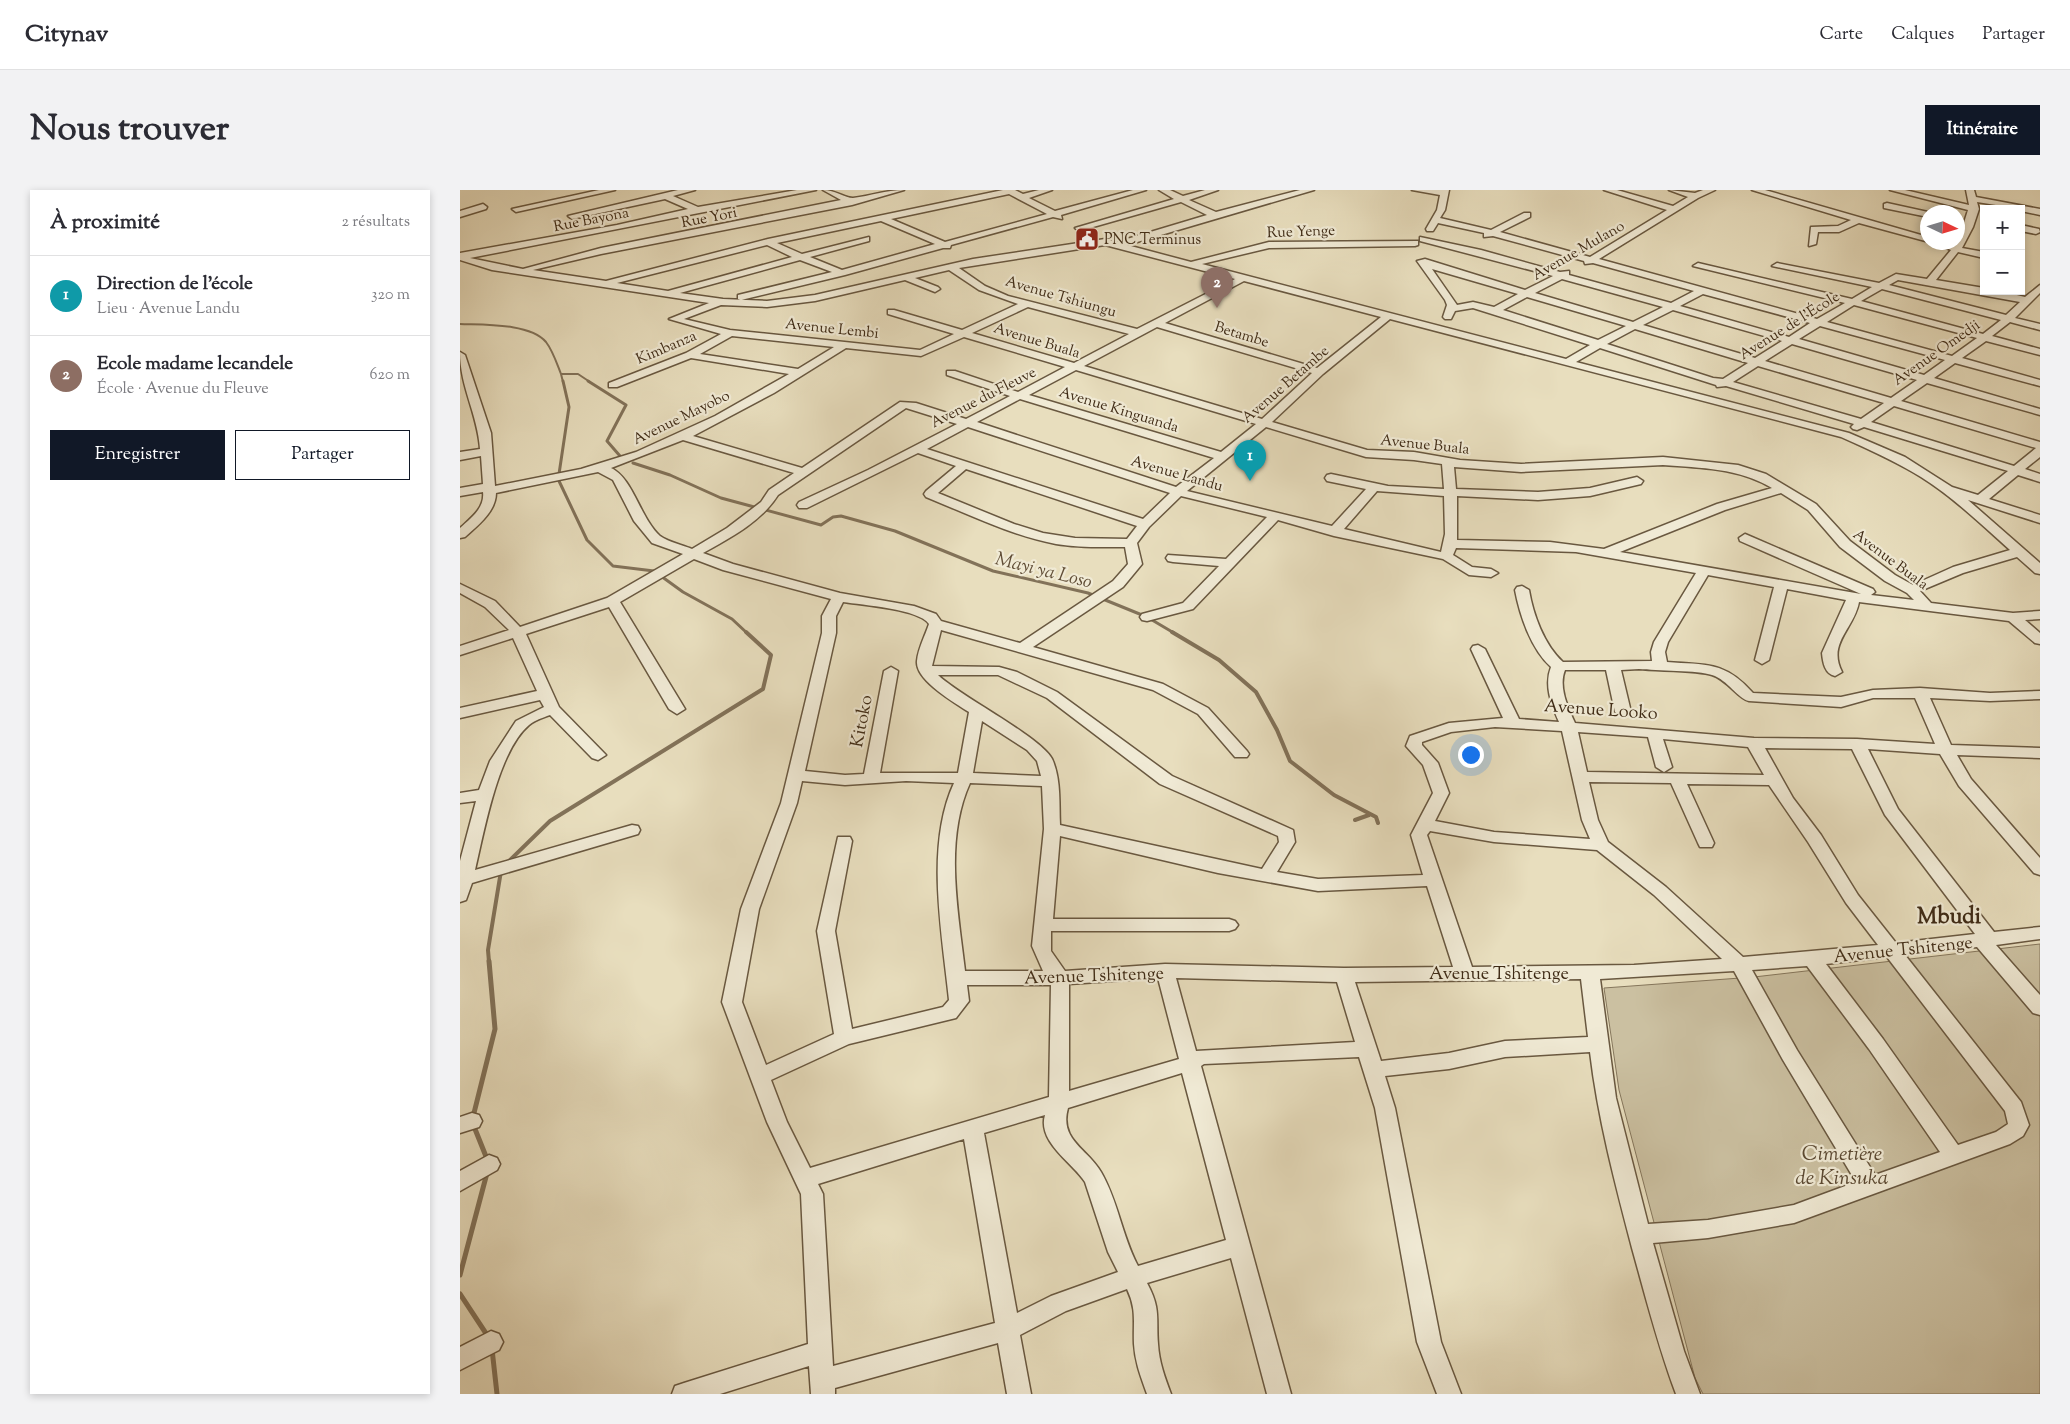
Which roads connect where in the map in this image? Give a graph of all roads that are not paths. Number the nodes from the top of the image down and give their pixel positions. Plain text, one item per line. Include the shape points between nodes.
1 (611, 190) edge
2 (654, 190) edge
3 (691, 190) edge
4 (812, 190) edge
5 (826, 190) edge
6 (900, 190) edge
7 (1010, 190) edge
8 (1048, 190) edge
9 (1142, 190) edge
10 (1163, 190) edge
11 (1214, 190) edge
12 (1310, 190) edge
13 (1416, 190) edge
14 (1608, 190) edge
15 (1673, 190) edge
16 (1711, 190) edge
17 (1756, 190) edge
18 (1786, 190) edge
19 (1894, 190) edge
20 (1444, 191) edge
21 (1774, 195) junction
22 (666, 196) junction
23 (1695, 196) junction
24 (1022, 197) junction
25 (1182, 199) junction
26 (850, 201) junction
27 (1887, 206) dead end
28 (483, 207) dead end
29 (516, 208) dead end
30 (1972, 208) edge
31 (1672, 209) junction
32 (698, 210) junction
33 (2040, 212) edge
34 (1920, 213) edge
35 (460, 214) edge
36 (1055, 215) junction
37 (1215, 215) junction
38 (1527, 215) dead end
39 (881, 217) junction
40 (1436, 220) junction
41 (1858, 220) junction
42 (1965, 224) edge
43 (733, 226) junction
44 (617, 228) junction
45 (1079, 228) junction
46 (2025, 229) edge
47 (2036, 231) dead end
48 (1492, 232) junction
49 (1920, 238) edge
50 (866, 239) dead end
51 (1419, 241) junction
52 (768, 242) junction
53 (1106, 242) junction
54 (644, 243) junction
55 (1812, 244) dead end
56 (944, 245) junction
57 (1118, 245) junction
58 (1461, 248) junction
59 (953, 249) dead end
60 (1954, 250) edge
61 (1963, 250) edge
62 (962, 254) dead end
63 (1980, 254) edge
64 (801, 257) junction
65 (463, 260) edge
66 (1592, 260) junction
67 (973, 262) junction
68 (680, 263) junction
69 (1423, 263) junction
70 (1190, 265) junction
71 (1698, 266) dead end
72 (1777, 266) dead end
73 (950, 267) junction
74 (523, 271) junction
75 (841, 273) junction
76 (1562, 275) junction
77 (907, 278) junction
78 (1241, 279) junction
79 (1930, 282) junction
80 (604, 284) junction
81 (878, 285) junction
82 (1880, 286) junction
83 (2040, 288) edge
84 (935, 289) dead end
85 (1703, 290) junction
86 (1980, 290) edge
87 (664, 294) junction
88 (1530, 294) junction
89 (2003, 295) edge
90 (2027, 300) junction
91 (723, 302) junction
92 (1853, 302) junction
93 (1028, 303) junction
94 (1671, 306) junction
95 (1451, 309) junction
96 (1495, 310) junction
97 (891, 312) dead end
98 (1388, 316) junction
99 (2008, 319) junction
100 (1819, 322) junction
101 (1158, 324) junction
102 (1637, 326) junction
103 (2040, 327) edge
104 (1440, 329) junction
105 (730, 333) junction
106 (1139, 333) junction
107 (964, 334) junction
108 (1985, 337) junction
109 (1792, 341) junction
110 (1597, 344) junction
111 (844, 345) junction
112 (2040, 352) edge
113 (460, 355) edge
114 (690, 355) junction
115 (1952, 358) junction
116 (1759, 362) junction
117 (1567, 363) junction
118 (1075, 367) junction
119 (1319, 372) junction
120 (800, 373) junction
121 (951, 373) dead end
122 (1925, 379) junction
123 (1726, 382) junction
124 (2040, 383) edge
125 (613, 385) dead end
126 (473, 389) junction
127 (460, 392) edge
128 (1017, 395) junction
129 (1700, 397) junction
130 (1891, 402) junction
131 (2040, 412) edge
132 (965, 423) junction
133 (1864, 423) junction
134 (1263, 424) junction
135 (1845, 435) junction
136 (682, 436) junction
137 (2040, 446) edge
138 (917, 449) junction
139 (2040, 451) edge
140 (486, 452) junction
141 (460, 456) edge
142 (1221, 456) junction
143 (1448, 463) junction
144 (964, 465) junction
145 (594, 468) junction
146 (2018, 471) junction
147 (804, 472) junction
148 (1331, 478) dead end
149 (2040, 478) edge
150 (1636, 482) dead end
151 (1373, 488) junction
152 (1946, 488) junction
153 (489, 489) junction
154 (1783, 489) junction
155 (460, 492) edge
156 (1178, 492) junction
157 (1449, 494) junction
158 (1980, 500) junction
159 (804, 505) dead end
160 (1274, 517) junction
161 (2040, 520) edge
162 (1145, 524) junction
163 (1334, 532) junction
164 (460, 534) edge
165 (1745, 538) dead end
166 (1130, 542) junction
167 (1448, 550) junction
168 (2019, 552) junction
169 (1604, 553) junction
170 (695, 554) junction
171 (1173, 558) dead end
172 (1231, 563) junction
173 (2040, 570) edge
174 (1703, 572) junction
175 (1491, 573) dead end
176 (1781, 585) junction
177 (460, 588) edge
178 (1522, 590) dead end
179 (1912, 590) junction
180 (1853, 596) junction
181 (839, 597) junction
182 (612, 601) junction
183 (1884, 601) junction
184 (1927, 607) junction
185 (2040, 615) edge
186 (1146, 617) dead end
187 (2013, 617) junction
188 (936, 624) junction
189 (518, 633) junction
190 (2040, 640) edge
191 (1024, 648) junction
192 (1478, 649) dead end
193 (460, 651) edge
194 (1762, 660) dead end
195 (1612, 665) junction
196 (1559, 666) junction
197 (1660, 666) junction
198 (925, 670) junction
199 (891, 671) dead end
200 (1835, 672) dead end
201 (1920, 692) junction
202 (2040, 695) edge
203 (548, 701) junction
204 (677, 709) dead end
205 (976, 712) junction
206 (1622, 712) dead end
207 (460, 713) edge
208 (1513, 722) junction
209 (1569, 728) junction
210 (1654, 733) junction
211 (1754, 743) junction
212 (1857, 744) junction
213 (1945, 749) junction
214 (2040, 753) edge
215 (1241, 754) dead end
216 (598, 755) dead end
217 (1664, 768) dead end
218 (795, 775) junction
219 (965, 776) junction
220 (1580, 777) junction
221 (871, 779) junction
222 (1677, 779) junction
223 (1773, 780) junction
224 (1050, 781) junction
225 (486, 794) junction
226 (460, 798) edge
227 (1423, 824) junction
228 (1052, 828) junction
229 (632, 830) dead end
230 (844, 841) dead end
231 (1706, 843) dead end
232 (1601, 845) junction
233 (2040, 869) edge
234 (1266, 876) junction
235 (1434, 880) junction
236 (462, 887) edge
237 (1042, 925) junction
238 (1228, 925) dead end
239 (2040, 933) edge
240 (1986, 941) junction
241 (1891, 950) junction
242 (1812, 959) junction
243 (1740, 965) junction
244 (1165, 972) junction
245 (1464, 972) junction
246 (1590, 974) junction
247 (1344, 975) junction
248 (956, 978) junction
249 (1060, 978) junction
250 (2040, 1008) edge
251 (844, 1038) junction
252 (1598, 1044) junction
253 (1366, 1049) junction
254 (1190, 1063) junction
255 (1373, 1070) junction
256 (760, 1076) junction
257 (1059, 1102) junction
258 (973, 1130) junction
259 (1954, 1156) junction
260 (489, 1164) dead end
261 (804, 1179) junction
262 (460, 1182) edge
263 (1870, 1186) junction
264 (1640, 1234) junction
265 (1238, 1246) junction
266 (1131, 1278) junction
267 (1008, 1330) junction
268 (491, 1342) dead end
269 (819, 1352) junction
270 (460, 1359) edge
271 (822, 1387) edge
272 (684, 1394) edge
273 (1019, 1394) edge
274 (1159, 1394) edge
275 (1278, 1394) edge
276 (1449, 1394) edge
277 (1688, 1394) edge

1 - 29 street
2 - 22 street
3 - 22 street
4 - 32 street, Rue Bayona
5 - 26 street
6 - 26 street, Rue Yori
7 - 24 street
7 - 39 street
8 - 24 street
9 - 36 street
10 - 25 street
11 - 25 street
12 - 37 street
13 - 20 street
14 - 31 street
15 - 23 street
16 - 23 street, Avenue Mulano
17 - 21 street
18 - 21 street
19 - 30 street
20 - 40 street via 1442,210
21 - 41 street
22 - 32 street
22 - 44 street via 571,217
23 - 31 street, Avenue Mulano
24 - 36 street
25 - 37 street
25 - 45 street
26 - 39 street
26 - 43 street, Rue Yori
27 - 34 street
28 - 35 street
30 - 33 street
30 - 42 street
31 - 66 street, Avenue Mulano
32 - 43 street
32 - 44 street, Rue Bayona
36 - 45 street
36 - 56 street
37 - 57 street
38 - 48 street
39 - 52 street
39 - 56 street
40 - 48 street
40 - 51 street
41 - 49 street
41 - 55 street via 1840,229 1814,229
43 - 52 street
43 - 54 street, Rue Yori
44 - 54 street
44 - 65 street, Rue Bayona
45 - 53 street
46 - 47 street
48 - 58 street
48 - 66 street
50 - 64 street
51 - 58 street, Rue Yenge
51 - 69 street via 1418,255
51 - 70 street, Rue Yenge via 1269,244
52 - 64 street
52 - 68 street
53 - 57 street
53 - 67 street
54 - 68 street
54 - 74 street, Rue Yori
56 - 59 street
56 - 75 street
57 - 70 street
58 - 69 street
58 - 76 street, Rue Yenge
60 - 79 street
61 - 63 street
62 - 67 street
64 - 75 street
64 - 87 street
65 - 74 street
66 - 76 street, Avenue Mulano
66 - 85 street
67 - 73 street
68 - 80 street
69 - 88 street
69 - 95 street via 1450,300
70 - 78 street
71 - 92 street
72 - 82 street
73 - 77 street
73 - 93 street, Avenue Tshiungu via 982,288
74 - 80 street
75 - 81 street
75 - 91 street
76 - 88 street, Avenue Mulano
76 - 94 street, Rue Yenge
77 - 81 street
77 - 84 street
78 - 98 street
78 - 101 street, Avenue du Fleuve
79 - 82 street, Avenue de l'École via 1894,278
79 - 86 street
80 - 87 street
81 - 91 street via 791,302
82 - 92 street, Avenue de l'École
82 - 99 street
83 - 90 street, Avenue Omedji
85 - 94 street
85 - 100 street
87 - 91 street
88 - 96 street, Avenue Mulano
88 - 102 street
89 - 90 street
90 - 99 street, Avenue Omedji
91 - 105 street, Avenue Lembi via 674,319
92 - 100 street, Avenue de l'École
92 - 108 street
93 - 106 street, Avenue Tshiungu
93 - 107 street, Avenue Lembi
94 - 102 street
94 - 109 street, Rue Yenge
95 - 96 street via 1473,305
95 - 104 street via 1446,324
96 - 110 street
97 - 107 street, Avenue Buala
98 - 104 street
98 - 119 street, Avenue Betambe
99 - 103 street
99 - 108 street, Avenue Omedji
100 - 109 street, Avenue de l'École
100 - 115 street
101 - 106 street, Avenue du Fleuve
101 - 119 street, Betambe
102 - 110 street
102 - 116 street
104 - 117 street
105 - 111 street, Avenue Lembi
105 - 114 street, Kimbanza
106 - 118 street, Avenue du Fleuve
107 - 111 street, Avenue Lembi via 921,353
107 - 118 street, Avenue Buala
108 - 112 street
108 - 115 street, Avenue Omedji
109 - 116 street, Avenue de l'École
109 - 122 street, Rue Yenge
110 - 117 street
110 - 123 street via 1711,381
111 - 120 street, Avenue Mayobo
113 - 126 street
114 - 120 street
114 - 125 street, Kimbanza
115 - 122 street, Avenue Omedji
115 - 124 street
116 - 123 street, Avenue de l'École
116 - 130 street
117 - 129 street
118 - 128 street, Avenue du Fleuve
118 - 134 street, Avenue Buala
119 - 134 street, Avenue Betambe
120 - 136 street, Avenue Mayobo
121 - 128 street, Avenue Kinguanda
122 - 130 street, Avenue Omedji
122 - 131 street, Rue Yenge
123 - 129 street, Avenue de l'École
123 - 133 street
126 - 127 street
126 - 140 street via 485,433
128 - 132 street, Avenue du Fleuve
128 - 142 street, Avenue Kinguanda
129 - 135 street
130 - 133 street, Avenue Omedji
130 - 137 street
132 - 138 street, Avenue du Fleuve
132 - 147 street, Avenue Landu via 904,404
132 - 156 street, Avenue Landu
133 - 135 street, Avenue Omedji
133 - 146 street
134 - 142 street, Avenue Betambe
134 - 143 street, Avenue Buala via 1366,453 1428,457
135 - 152 street via 1908,463
136 - 145 street, Avenue Mayobo via 639,455
136 - 147 street
138 - 144 street
138 - 159 street, Avenue du Fleuve
139 - 146 street
140 - 141 street
140 - 153 street
142 - 156 street, Avenue Betambe
143 - 154 street, Avenue Buala via 1521,468 1690,463 1734,468 1762,477
143 - 157 street
144 - 162 street
144 - 166 street via 930,494 1034,535 1080,543
145 - 153 street, Avenue Mayobo via 538,482
145 - 170 street via 609,471 618,478 640,521 657,540
146 - 149 street
146 - 158 street
147 - 170 street via 773,493 761,508 732,531
148 - 151 street
150 - 157 street via 1565,495
151 - 157 street
151 - 163 street
152 - 158 street
152 - 168 street
153 - 155 street, Avenue Mayobo
153 - 164 street via 488,504
154 - 169 street via 1721,507
154 - 179 street, Avenue Buala via 1812,507 1845,544 1890,578
156 - 160 street, Avenue Landu
156 - 162 street, Avenue Betambe
157 - 167 street
158 - 161 street
160 - 163 street, Avenue Landu
160 - 172 street
162 - 166 street, Avenue Betambe
163 - 167 street, Avenue Landu via 1440,556
165 - 183 street
166 - 191 street via 1135,564 1118,584
167 - 169 street, Avenue Landu via 1550,546
167 - 175 street via 1468,571
168 - 173 street
168 - 179 street via 1958,570
169 - 174 street, Avenue Landu
170 - 181 street via 728,567
170 - 182 street
171 - 172 street
172 - 186 street via 1188,606
174 - 176 street, Avenue Landu
174 - 197 street via 1661,642 1658,652
176 - 180 street, Avenue Landu
176 - 194 street
177 - 189 street via 490,604
178 - 196 street via 1523,601 1547,656
179 - 184 street, Avenue Buala
180 - 183 street, Avenue Landu
180 - 200 street via 1853,607 1840,626 1828,656
181 - 188 street via 909,609 932,617
181 - 218 street via 829,616 829,634
182 - 189 street
182 - 204 street
183 - 184 street, Avenue Landu
184 - 187 street, Avenue Landu
185 - 187 street, Avenue Landu
187 - 190 street
188 - 191 street
188 - 198 street via 924,661
189 - 193 street
189 - 203 street
191 - 215 street via 1146,683 1173,694 1203,711
192 - 208 street
195 - 196 street
195 - 197 street
195 - 206 street
196 - 209 street via 1555,676 1558,702
197 - 201 street via 1716,670 1728,676 1754,699 1840,702 1873,694
198 - 205 street
198 - 234 street via 999,671 1012,675 1052,695 1166,780 1284,832 1287,842
199 - 221 street, Kitoko
201 - 202 street via 1990,697
201 - 213 street
203 - 207 street
203 - 216 street
203 - 225 street via 522,723 504,751
205 - 219 street
205 - 224 street via 1041,754
208 - 209 street, Avenue Looko
208 - 227 street, Avenue Looko via 1449,728 1415,739 1414,746 1430,763 1440,793
209 - 210 street, Avenue Looko
209 - 220 street
210 - 211 street, Avenue Looko
210 - 217 street
211 - 212 street, Avenue Looko
211 - 223 street
212 - 213 street, Avenue Looko
212 - 240 street via 1891,811
213 - 214 street, Avenue Looko
213 - 233 street via 1965,782
218 - 221 street
218 - 256 street via 789,803 750,909 732,1002
219 - 221 street
219 - 224 street
219 - 248 street via 954,800 948,852 947,893
220 - 222 street
220 - 232 street via 1590,820
222 - 223 street
222 - 231 street
223 - 241 street via 1816,839 1852,899
224 - 228 street
225 - 226 street
225 - 236 street
227 - 232 street via 1494,837
227 - 235 street via 1419,835
228 - 234 street
228 - 237 street
229 - 236 street via 501,868
230 - 251 street via 826,931
232 - 243 street via 1660,891
234 - 235 street via 1318,886
235 - 245 street
237 - 238 street
237 - 249 street via 1042,954
239 - 240 street, Avenue Tshitenge
240 - 241 street, Avenue Tshitenge
240 - 250 street
241 - 242 street, Avenue Tshitenge
241 - 259 street via 2014,1108 2019,1125 2016,1130
242 - 243 street, Avenue Tshitenge
242 - 259 street
243 - 246 street, Avenue Tshitenge
243 - 263 street via 1790,1055
244 - 247 street, Avenue Tshitenge
244 - 249 street, Avenue Tshitenge
244 - 254 street
245 - 246 street, Avenue Tshitenge
245 - 247 street, Avenue Tshitenge
246 - 252 street
247 - 253 street
248 - 249 street, Avenue Tshitenge
248 - 251 street via 959,1001 950,1013
249 - 257 street
251 - 256 street
252 - 255 street via 1505,1049 1450,1062
252 - 264 street via 1606,1098
253 - 254 street via 1201,1057
253 - 255 street
254 - 257 street
254 - 265 street
255 - 276 street via 1384,1108 1429,1342
256 - 261 street
257 - 258 street
257 - 266 street via 1054,1120 1059,1136 1095,1180
258 - 261 street
258 - 267 street
259 - 263 street
260 - 262 street
261 - 269 street via 812,1194
263 - 264 street via 1794,1214 1708,1228
264 - 277 street via 1672,1352
265 - 266 street
265 - 275 street
266 - 267 street via 1059,1303
266 - 274 street via 1147,1312 1149,1367
267 - 271 street
267 - 273 street
268 - 270 street
269 - 271 street
269 - 272 street

